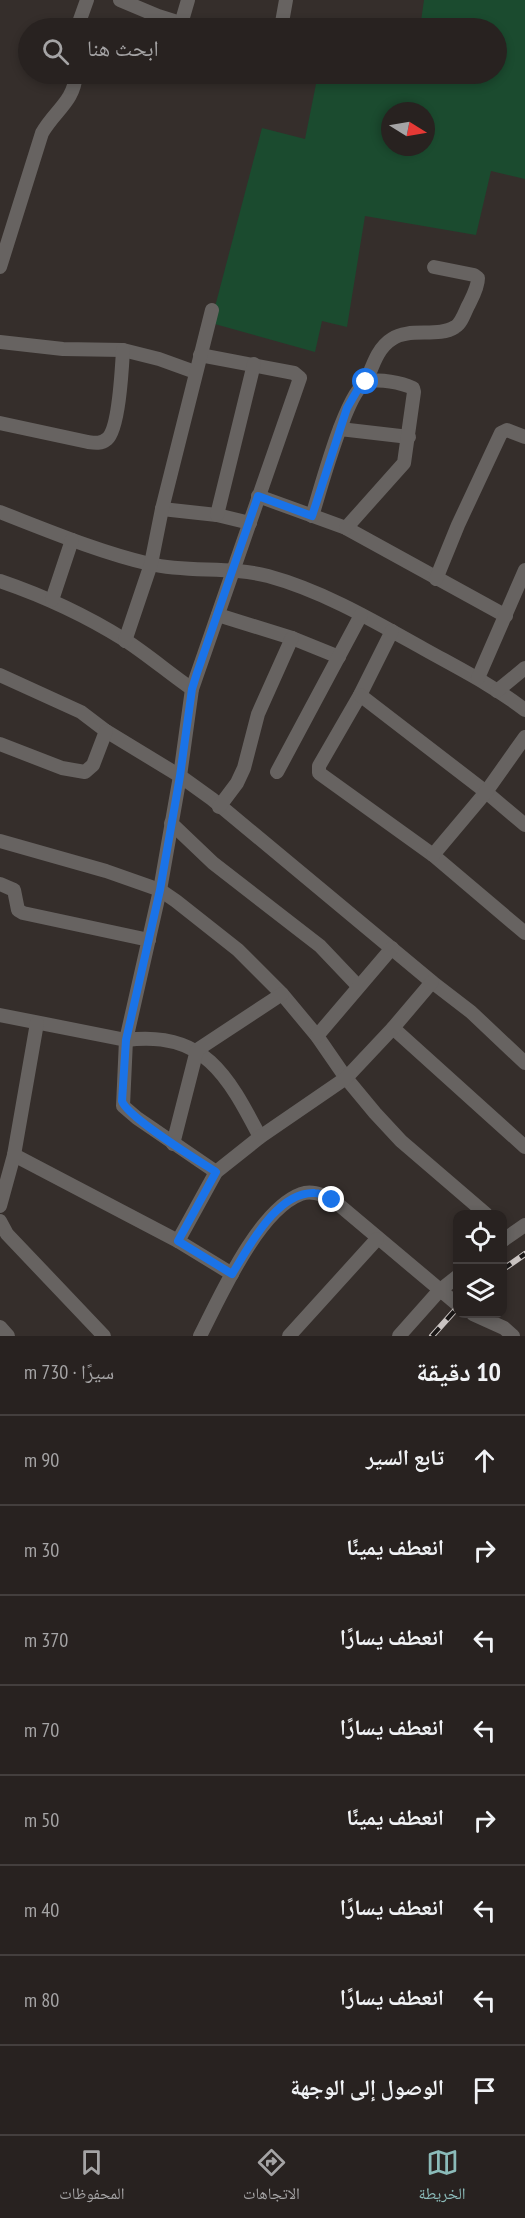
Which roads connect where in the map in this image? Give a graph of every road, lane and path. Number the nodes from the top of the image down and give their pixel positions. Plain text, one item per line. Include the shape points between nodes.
1 (87, 0) edge
2 (120, 0) edge
3 (188, 0) edge
4 (286, 0) edge
5 (81, 18) edge
6 (166, 18) edge
7 (183, 18) edge
8 (283, 18) edge
9 (75, 84) edge
10 (0, 267) edge
11 (434, 267) dead end
12 (212, 310) dead end
13 (0, 342) edge
14 (123, 350) junction
15 (200, 356) junction
16 (254, 364) junction
17 (195, 372) junction
18 (366, 382) junction
19 (0, 423) edge
20 (340, 429) junction
21 (525, 436) edge
22 (409, 437) junction
23 (258, 496) junction
24 (162, 508) junction
25 (0, 512) edge
26 (217, 515) junction
27 (312, 516) junction
28 (250, 523) junction
29 (346, 528) junction
30 (72, 540) junction
31 (151, 564) junction
32 (525, 570) edge
33 (232, 571) junction
34 (436, 579) junction
35 (0, 581) edge
36 (52, 600) junction
37 (218, 615) junction
38 (361, 615) junction
39 (506, 616) junction
40 (392, 631) junction
41 (291, 638) junction
42 (125, 641) junction
43 (339, 657) junction
44 (525, 668) edge
45 (0, 675) edge
46 (478, 678) junction
47 (192, 689) junction
48 (497, 691) junction
49 (360, 695) junction
50 (525, 710) edge
51 (106, 731) junction
52 (525, 737) edge
53 (0, 744) edge
54 (277, 772) dead end
55 (180, 776) junction
56 (486, 792) junction
57 (219, 807) junction
58 (171, 823) junction
59 (525, 825) edge
60 (0, 841) edge
61 (433, 855) junction
62 (0, 884) edge
63 (160, 890) junction
64 (525, 933) edge
65 (149, 940) junction
66 (392, 948) junction
67 (432, 982) junction
68 (358, 986) junction
69 (282, 994) junction
70 (0, 1015) edge
71 (37, 1023) junction
72 (393, 1028) junction
73 (317, 1036) junction
74 (126, 1040) junction
75 (197, 1050) junction
76 (525, 1063) edge
77 (346, 1078) junction
78 (261, 1137) junction
79 (173, 1144) junction
80 (525, 1147) edge
81 (14, 1155) junction
82 (216, 1172) junction
83 (1, 1198) edge
84 (480, 1210) edge
85 (525, 1225) edge
86 (0, 1226) edge
87 (507, 1234) edge
88 (377, 1239) junction
89 (178, 1241) junction
90 (232, 1274) junction
91 (453, 1280) edge
92 (439, 1291) junction
93 (453, 1301) edge
94 (482, 1318) edge
95 (0, 1327) edge
96 (8, 1336) edge
97 (104, 1336) edge
98 (200, 1336) edge
99 (289, 1336) edge
100 (399, 1336) edge
101 (513, 1336) edge

1 - 5 street
2 - 6 street
3 - 7 street
4 - 8 street
9 - 10 street via 69,100 42,133
11 - 18 street via 478,278 460,322 448,330 394,338 380,352
12 - 15 street
13 - 14 street
14 - 17 street
14 - 19 street via 118,405 106,440 88,442
15 - 16 street
15 - 17 street
16 - 23 street via 294,373 300,378
16 - 26 street
17 - 24 street
18 - 20 street via 352,397
18 - 22 street via 413,388
20 - 22 street
20 - 27 street
21 - 34 street via 507,430 501,434
22 - 29 street via 404,463
23 - 27 street
23 - 28 street
24 - 26 street
24 - 31 street
25 - 30 street
26 - 28 street
27 - 29 street
28 - 33 street
29 - 34 street
30 - 31 street
30 - 36 street
31 - 33 street
31 - 42 street
32 - 39 street
33 - 37 street
33 - 38 street via 284,581
34 - 39 street
35 - 36 street
36 - 42 street
37 - 41 street
37 - 47 street
38 - 40 street
38 - 43 street
39 - 46 street
40 - 46 street
40 - 49 street
41 - 43 street
41 - 57 street via 258,714 244,768
42 - 47 street
43 - 54 street
44 - 48 street
45 - 51 street via 81,712
46 - 48 street
47 - 55 street
48 - 50 street
49 - 56 street
49 - 61 street via 319,766 319,773
51 - 53 street via 93,765 85,772 62,768
51 - 55 street
52 - 56 street
55 - 57 street
55 - 58 street
56 - 59 street
56 - 61 street
57 - 66 street
58 - 63 street
58 - 68 street via 213,863 320,946
60 - 63 street
61 - 64 street
62 - 65 street via 14,890 18,910 23,913
63 - 65 street
63 - 69 street via 238,950
65 - 74 street
66 - 67 street
66 - 68 street
67 - 72 street
67 - 76 street
68 - 73 street
69 - 73 street
69 - 75 street
70 - 71 street
71 - 74 street
71 - 81 street
72 - 77 street
72 - 80 street
73 - 77 street
74 - 75 street via 145,1037
74 - 79 street via 123,1106
75 - 78 street via 217,1067
75 - 79 street
77 - 78 street
77 - 84 street via 401,1141
78 - 82 street
79 - 82 street
81 - 83 street
81 - 89 street
82 - 89 street
85 - 87 street
86 - 97 street
88 - 90 street via 332,1200 317,1193 302,1194 272,1214
88 - 92 street
88 - 99 street
89 - 90 street
90 - 98 street
91 - 92 street
92 - 93 street
92 - 100 street
94 - 101 street
95 - 96 street

